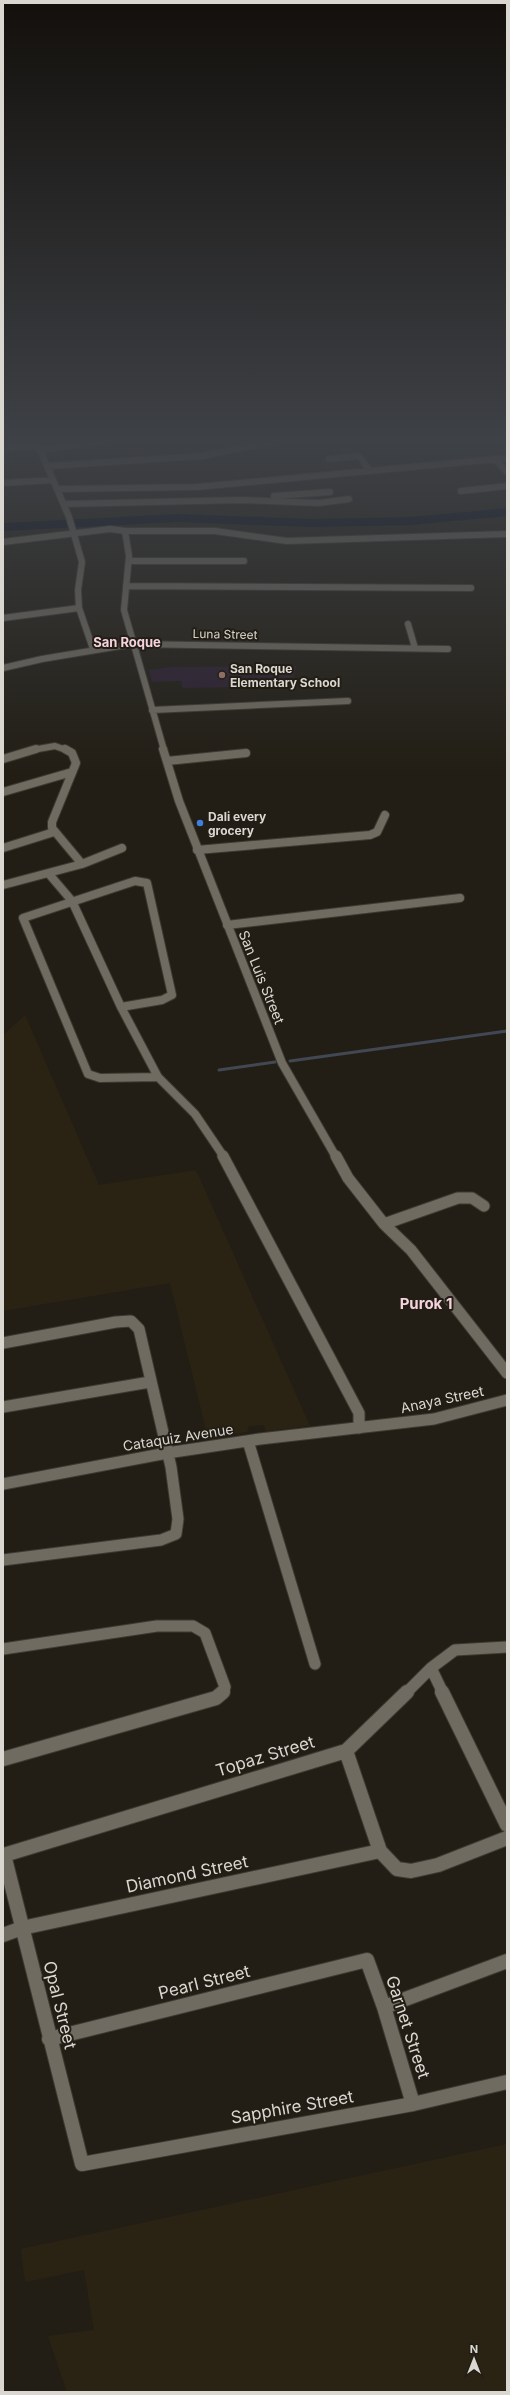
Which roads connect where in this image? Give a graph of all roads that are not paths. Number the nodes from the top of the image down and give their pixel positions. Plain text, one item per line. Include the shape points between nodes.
1 (79, 550) edge
2 (128, 550) edge
3 (129, 561) junction
4 (244, 561) dead end
5 (126, 586) junction
6 (471, 588) dead end
7 (79, 608) junction
8 (3, 618) edge
9 (408, 624) dead end
10 (132, 644) junction
11 (415, 648) junction
12 (93, 649) junction
13 (448, 649) dead end
14 (3, 668) edge
15 (348, 701) dead end
16 (152, 710) junction
17 (246, 753) dead end
18 (3, 759) edge
19 (167, 761) junction
20 (72, 772) junction
21 (3, 792) edge
22 (385, 815) dead end
23 (54, 832) junction
24 (3, 848) edge
25 (122, 848) dead end
26 (197, 850) junction
27 (82, 864) junction
28 (49, 874) junction
29 (3, 884) edge
30 (460, 898) dead end
31 (72, 901) junction
32 (227, 925) junction
33 (121, 1008) junction
34 (158, 1077) junction
35 (484, 1206) dead end
36 (384, 1224) junction
37 (3, 1343) edge
38 (507, 1373) edge
39 (150, 1382) junction
40 (507, 1400) edge
41 (3, 1407) edge
42 (359, 1428) junction
43 (248, 1441) junction
44 (167, 1453) junction
45 (3, 1484) edge
46 (3, 1560) edge
47 (507, 1647) edge
48 (3, 1649) edge
49 (315, 1664) dead end
50 (431, 1668) junction
51 (346, 1750) junction
52 (3, 1758) edge
53 (507, 1825) edge
54 (507, 1838) edge
55 (380, 1851) junction
56 (4, 1855) edge
57 (22, 1928) junction
58 (3, 1935) edge
59 (367, 1960) joint
60 (507, 1961) edge
61 (384, 2006) junction
62 (49, 2039) junction
63 (507, 2082) edge
64 (414, 2104) junction
65 (82, 2164) joint

1 - 7 street via 82,562 78,590
2 - 3 street, San Luis Street
3 - 4 street
3 - 5 street, San Luis Street
5 - 6 street
5 - 10 street, San Luis Street via 124,610
7 - 8 street
7 - 12 street
9 - 11 street
10 - 11 street, Luna Street
10 - 12 street, Luna Street
10 - 16 street, San Luis Street
11 - 13 street, Luna Street
12 - 14 street, Luna Street
15 - 16 street
16 - 19 street, San Luis Street
17 - 19 street
18 - 20 street via 43,748 64,747 75,758 76,763
19 - 26 street, San Luis Street
20 - 21 street
20 - 23 street via 52,822
22 - 26 street via 377,832 370,835
23 - 24 street
23 - 27 street
25 - 27 street
26 - 32 street, San Luis Street
27 - 28 street
28 - 29 street
28 - 31 street
30 - 32 street
31 - 33 street
31 - 33 street via 135,881 144,881 149,885 172,995 162,1000
31 - 34 street via 23,918 85,1070 91,1076 100,1078
32 - 36 street, San Luis Street via 282,1063 348,1178
33 - 34 street
34 - 42 street via 195,1114 220,1150 359,1413
35 - 36 street via 472,1198 458,1198
36 - 38 street, San Luis Street via 411,1250
37 - 39 street via 131,1321 139,1329
39 - 41 street
39 - 44 street
40 - 42 street, Anaya Street via 434,1419
42 - 43 street, Cataquiz Avenue
43 - 44 street, Cataquiz Avenue
43 - 49 street
44 - 45 street, Cataquiz Avenue
44 - 46 street via 180,1521 176,1534 170,1538
47 - 50 street, Topaz Street via 455,1650
48 - 52 street via 157,1626 193,1626 205,1633 225,1687 216,1698
50 - 51 street, Topaz Street
50 - 53 street
51 - 55 street
51 - 56 street, Topaz Street
54 - 55 street via 427,1870 401,1870 390,1863
55 - 57 street, Diamond Street
56 - 57 street, Opal Street
57 - 58 street, Diamond Street
57 - 62 street, Opal Street
59 - 61 street, Garnet Street
59 - 62 street, Pearl Street
60 - 61 street
61 - 64 street, Garnet Street
62 - 65 street, Opal Street
63 - 64 street, Sapphire Street
64 - 65 street, Sapphire Street

